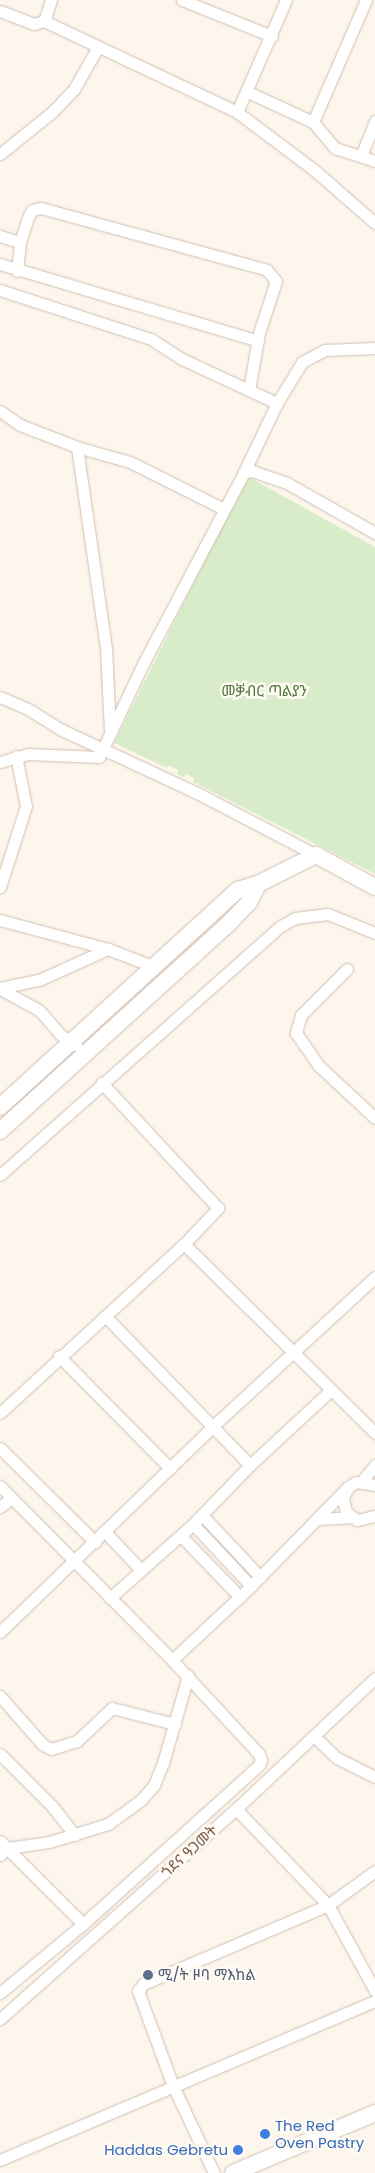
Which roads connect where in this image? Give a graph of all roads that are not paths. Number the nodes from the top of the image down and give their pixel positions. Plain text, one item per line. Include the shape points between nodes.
1 (51, 0) edge
2 (182, 0) edge
3 (286, 0) edge
4 (367, 0) edge
5 (375, 3) edge
6 (0, 11) edge
7 (44, 21) junction
8 (272, 36) junction
9 (98, 47) junction
10 (248, 92) junction
11 (237, 112) junction
12 (375, 121) edge
13 (313, 122) junction
14 (0, 154) edge
15 (361, 156) junction
16 (375, 161) edge
17 (375, 223) edge
18 (0, 236) edge
19 (20, 242) junction
20 (0, 264) edge
21 (17, 270) junction
22 (0, 290) edge
23 (258, 341) junction
24 (375, 348) edge
25 (249, 390) junction
26 (277, 403) junction
27 (0, 411) edge
28 (77, 447) junction
29 (244, 472) junction
30 (222, 508) junction
31 (375, 533) edge
32 (0, 697) edge
33 (110, 733) junction
34 (104, 750) junction
35 (16, 756) junction
36 (0, 762) edge
37 (316, 855) junction
38 (258, 884) junction
39 (0, 887) edge
40 (375, 887) edge
41 (0, 920) edge
42 (375, 933) edge
43 (108, 949) junction
44 (155, 967) junction
45 (348, 969) dead end
46 (0, 988) edge
47 (73, 1042) junction
48 (85, 1054) junction
49 (102, 1083) junction
50 (0, 1107) edge
51 (375, 1118) edge
52 (0, 1130) edge
53 (0, 1176) edge
54 (184, 1244) junction
55 (375, 1277) edge
56 (105, 1316) junction
57 (292, 1354) junction
58 (59, 1356) junction
59 (331, 1390) junction
60 (0, 1414) edge
61 (213, 1426) junction
62 (375, 1433) edge
63 (0, 1448) edge
64 (250, 1465) junction
65 (375, 1465) edge
66 (170, 1468) junction
67 (362, 1480) junction
68 (375, 1485) edge
69 (0, 1486) edge
70 (348, 1487) junction
71 (11, 1498) junction
72 (0, 1508) edge
73 (202, 1514) junction
74 (351, 1517) junction
75 (318, 1519) junction
76 (373, 1520) edge
77 (193, 1524) junction
78 (105, 1532) junction
79 (181, 1536) junction
80 (95, 1542) junction
81 (74, 1562) junction
82 (141, 1570) junction
83 (260, 1577) junction
84 (251, 1586) junction
85 (240, 1597) junction
86 (110, 1598) junction
87 (0, 1632) edge
88 (172, 1660) junction
89 (188, 1676) junction
90 (375, 1678) edge
91 (0, 1696) edge
92 (175, 1724) junction
93 (315, 1737) junction
94 (0, 1754) edge
95 (375, 1777) edge
96 (236, 1809) junction
97 (75, 1835) junction
98 (2, 1848) edge
99 (375, 1871) edge
100 (328, 1905) junction
101 (83, 1924) junction
102 (3, 1987) edge
103 (375, 1991) edge
104 (375, 2001) edge
105 (0, 2020) edge
106 (173, 2086) junction
107 (375, 2113) edge
108 (0, 2160) edge
109 (214, 2173) edge
110 (233, 2173) edge

1 - 7 street
2 - 8 street
3 - 8 street
4 - 5 street
4 - 13 street
6 - 7 street via 34,24
7 - 9 street
8 - 10 street
9 - 11 street
9 - 14 street via 74,89 52,112
10 - 11 street
10 - 13 street
11 - 17 street via 313,169
12 - 15 street
13 - 15 street via 335,148
15 - 16 street
18 - 19 street
19 - 21 street
19 - 23 street via 32,210 50,209 266,270 276,281
20 - 21 street
21 - 23 street
22 - 25 street via 151,339 182,359
23 - 25 street
24 - 26 street via 324,350 306,358
25 - 26 street
26 - 29 street
27 - 28 street via 20,425
28 - 30 street via 130,462
28 - 33 street via 105,639
29 - 30 street
29 - 31 street via 252,471 287,483
30 - 33 street
32 - 34 street
33 - 34 street
34 - 35 street via 94,759
34 - 37 street via 177,782
35 - 36 street
35 - 39 street via 26,806
37 - 38 main road
37 - 40 main road
38 - 44 main road via 238,890
38 - 48 main road via 249,902 229,923
41 - 43 street
42 - 49 street via 328,914 295,918 265,937 216,985
43 - 44 street
43 - 46 street via 39,980
44 - 47 main road
45 - 51 street via 301,1015 296,1033 319,1066
46 - 47 street via 39,1010 61,1035
47 - 48 street
47 - 50 main road
48 - 52 main road
49 - 53 street
49 - 54 street via 218,1205
54 - 56 street
54 - 57 street
55 - 57 street
56 - 58 street
56 - 61 street
57 - 59 street
57 - 61 street
58 - 60 street
58 - 66 street
59 - 62 street
59 - 64 street
61 - 64 street
61 - 66 street
63 - 80 street
64 - 73 street
65 - 67 street
66 - 78 street
67 - 68 street
67 - 70 street
69 - 71 street
70 - 74 street via 343,1506
70 - 75 street
71 - 72 street
71 - 81 street
73 - 77 street
73 - 83 street
74 - 75 street
74 - 76 street
75 - 83 street
77 - 79 street
77 - 84 street
78 - 80 street
78 - 82 street
79 - 82 street
79 - 85 street
80 - 81 street
81 - 86 street
81 - 87 street
82 - 86 street
83 - 84 street
84 - 85 street
85 - 88 street
86 - 88 street
88 - 89 street
89 - 92 street
89 - 101 street via 259,1754 259,1766
90 - 93 street, ጎደና ዓጋመት
91 - 92 street via 42,1744 51,1748 77,1741 112,1708
92 - 97 street via 160,1770 141,1800 108,1824
93 - 95 street via 337,1758
93 - 96 street, ጎደና ዓጋመት
94 - 97 street via 52,1806
96 - 100 street
96 - 105 street, ጎደና ዓጋመት
97 - 98 street
98 - 101 street
99 - 100 street
100 - 103 street
100 - 106 street via 143,1984 138,1998
101 - 102 street
104 - 106 street
106 - 108 street
106 - 109 street
107 - 110 main road

